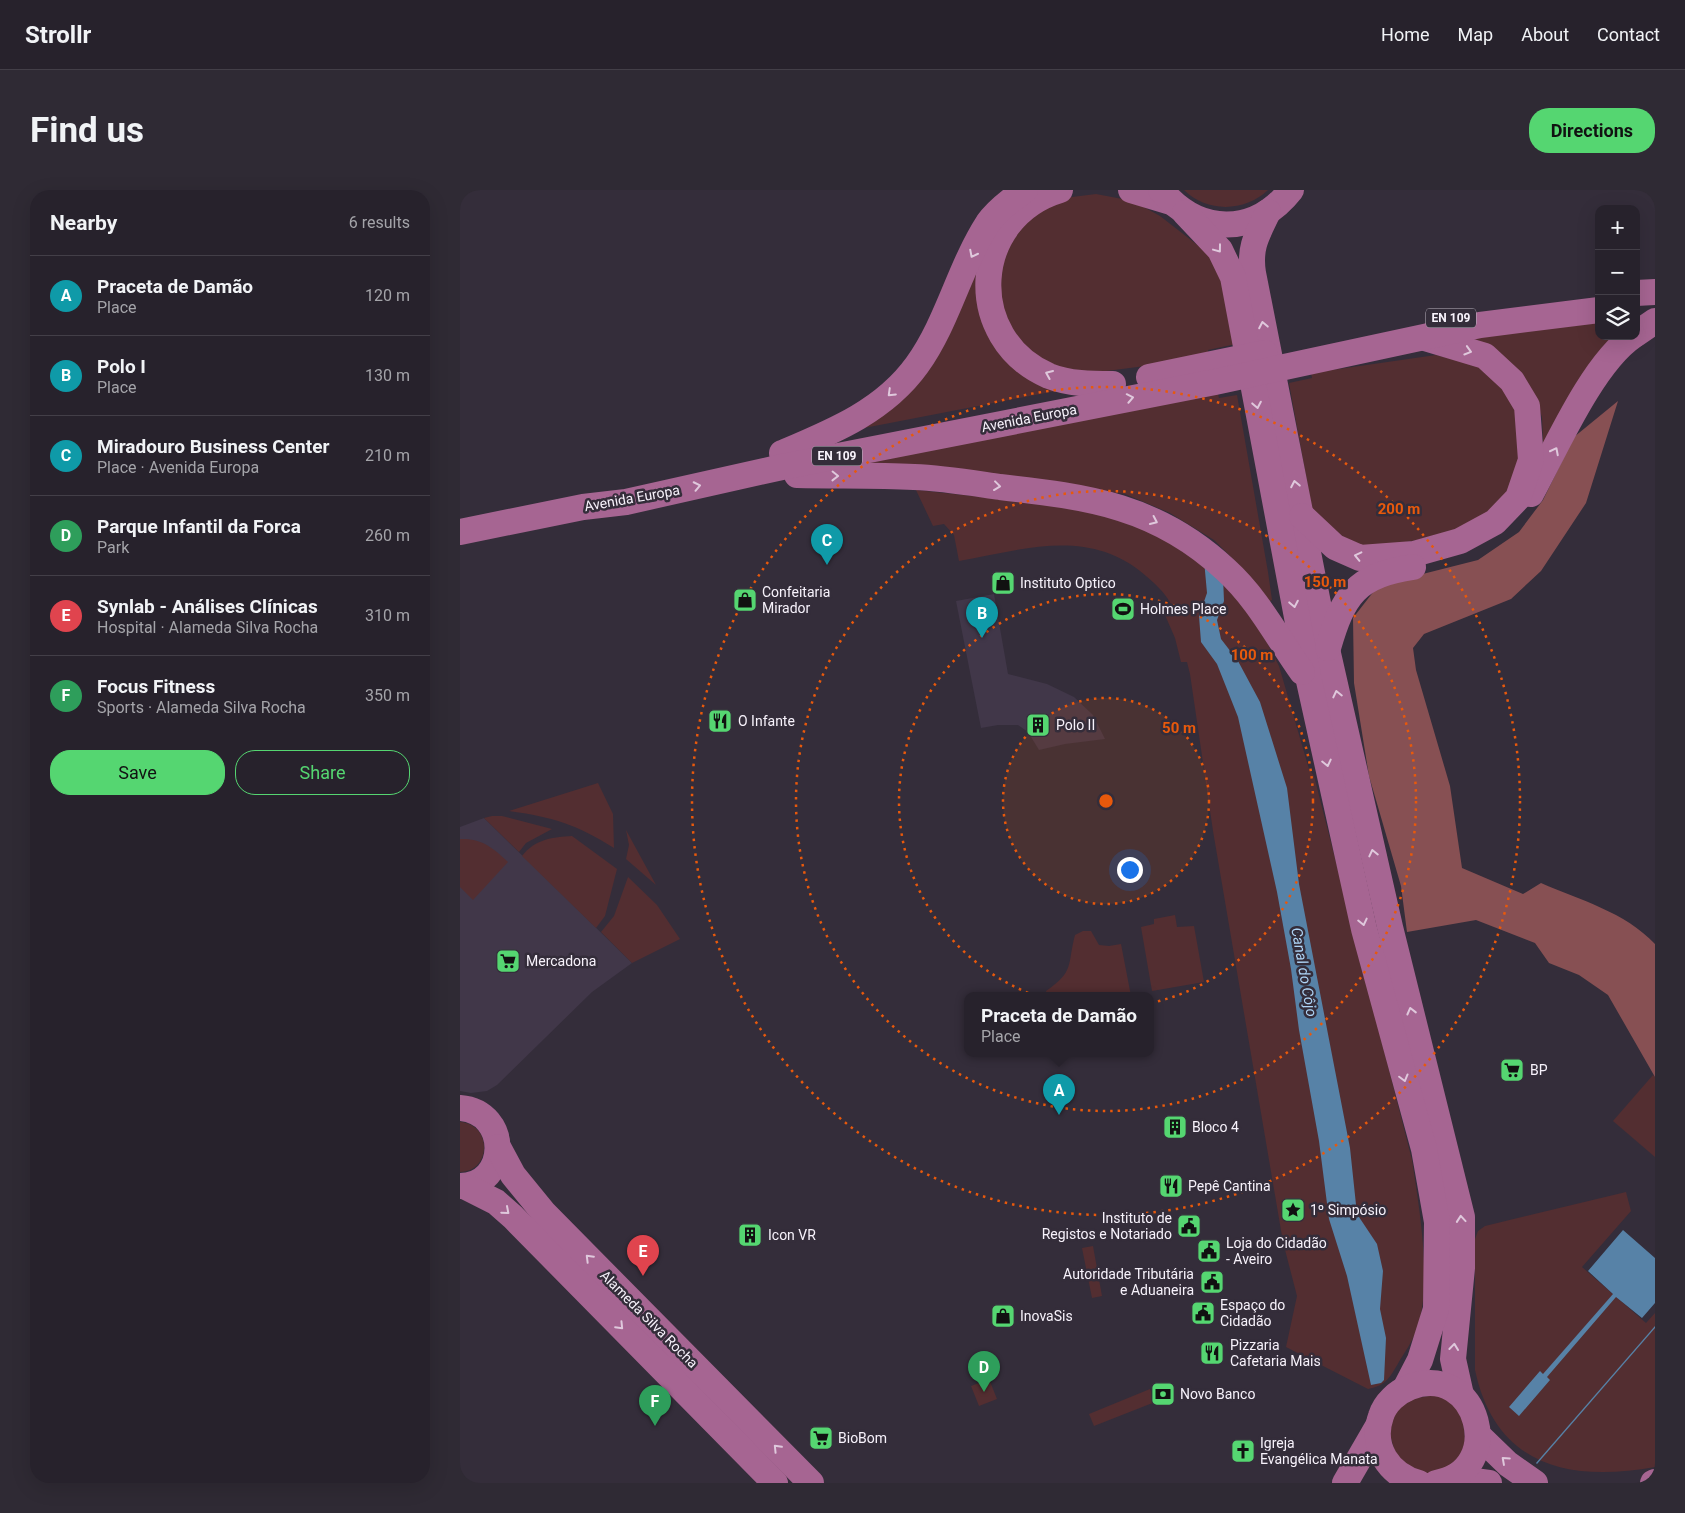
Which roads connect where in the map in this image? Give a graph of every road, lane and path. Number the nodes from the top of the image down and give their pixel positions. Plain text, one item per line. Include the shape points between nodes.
1 (1025, 190) edge
2 (1060, 190) edge
3 (1131, 190) edge
4 (1291, 190) edge
5 (1172, 202) edge
6 (1268, 212) junction
7 (1655, 292) edge
8 (1640, 294) edge
9 (1595, 298) edge
10 (1655, 305) edge
11 (1640, 306) edge
12 (1595, 311) edge
13 (1655, 321) edge
14 (1640, 331) edge
15 (1422, 337) junction
16 (1629, 340) edge
17 (1307, 354) junction
18 (1213, 373) junction
19 (1113, 384) junction
20 (782, 453) junction
21 (751, 475) junction
22 (1302, 516) junction
23 (460, 517) edge
24 (460, 532) edge
25 (1282, 539) junction
26 (1367, 581) junction
27 (1315, 583) junction
28 (1327, 649) junction
29 (1309, 682) junction
30 (460, 1108) edge
31 (498, 1147) junction
32 (462, 1186) edge
33 (1405, 1388) junction
34 (1461, 1395) junction
35 (1378, 1426) junction
36 (1478, 1435) junction
37 (1444, 1481) edge
38 (1412, 1482) edge
39 (775, 1483) edge
40 (811, 1483) edge
41 (1345, 1483) edge
42 (1489, 1483) edge
43 (1535, 1483) edge

1 -> 20 main road via 989,222 933,338 900,385 882,402 840,428
19 -> 2 main road via 1077,383 1050,376 1032,366 1012,351 996,324 988,299 987,274 994,247 1009,223 1030,204
3 - 5 main road
4 - 6 main road
5 - 6 main road via 1201,220 1227,224 1253,220
5 -> 25 main road via 1220,250 1233,277
22 -> 6 main road via 1250,256
7 - 8 main road
9 - 17 main road, Avenida Europa / EN 109 via 1476,314
10 - 11 main road
12 - 15 main road, Avenida Europa / EN 109 via 1480,325
13 - 14 main road
15 - 17 main road, Avenida Europa / EN 109
15 -> 22 main road via 1485,356 1512,382 1527,406 1531,460 1518,498 1495,522 1460,541 1414,554 1360,558 1335,548
26 -> 16 main road via 1386,571 1425,566 1458,557 1496,534 1523,508 1584,395 1608,360
17 - 18 main road, Avenida Europa / EN 109
18 - 19 main road, Avenida Europa / EN 109
21 -> 18 main road, Avenida Europa / EN 109
19 - 20 main road, Avenida Europa / EN 109 via 1073,399 994,411
20 - 23 main road, Avenida Europa / EN 109
24 -> 21 main road, Avenida Europa / EN 109
21 -> 29 main road via 915,476 1072,495 1118,506 1189,539 1226,570 1263,611
22 - 27 main road
25 - 27 main road via 1301,574
25 -> 29 main road
26 - 27 main road
26 - 28 main road via 1347,598
27 - 28 main road
34 -> 28 main road via 1453,1359 1462,1268 1462,1217 1390,927
29 -> 33 main road via 1364,929 1424,1149 1437,1222 1436,1309 1420,1360
30 - 31 main road, Alameda Silva Rocha via 484,1117 495,1131
31 - 32 main road via 495,1163 486,1176
40 -> 31 main road, Alameda Silva Rocha via 544,1213 512,1175
32 -> 39 main road, Alameda Silva Rocha via 496,1202 513,1217
33 - 34 main road via 1440,1384
33 - 35 main road via 1385,1406
34 - 36 main road via 1474,1414
35 - 38 main road via 1385,1460 1392,1469
35 - 41 main road
36 - 37 main road via 1476,1450 1468,1464
43 -> 36 main road via 1508,1464
37 - 42 main road

